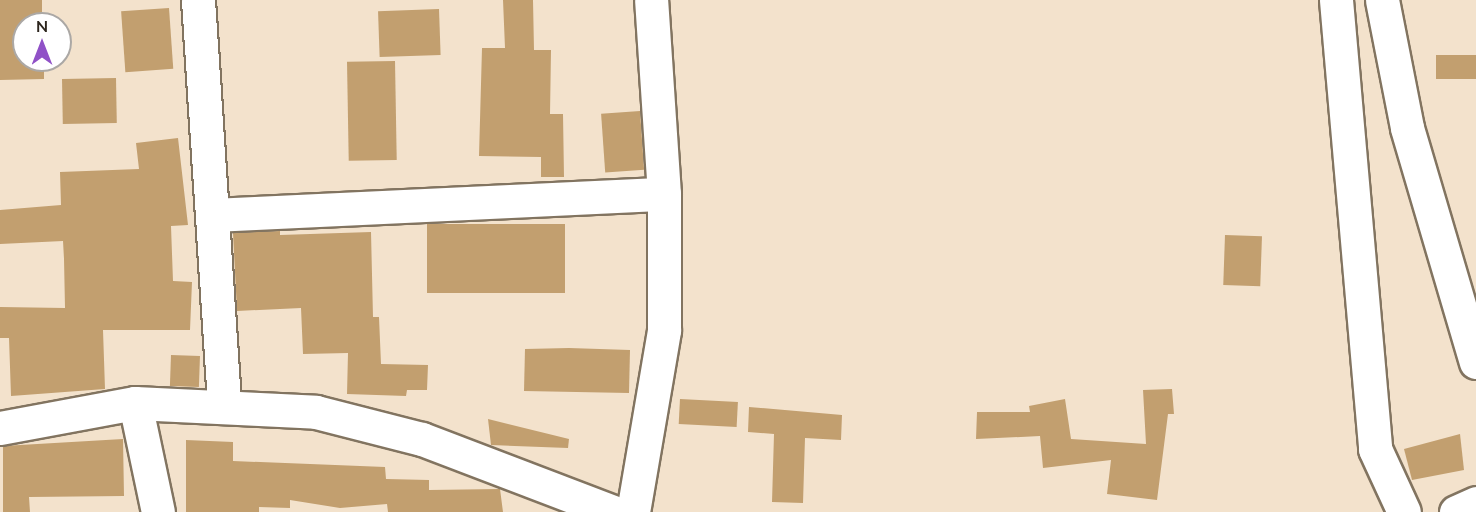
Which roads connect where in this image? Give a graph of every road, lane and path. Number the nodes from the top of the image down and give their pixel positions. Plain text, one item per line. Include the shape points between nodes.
1 (198, 0) edge
2 (651, 0) edge
3 (1336, 0) edge
4 (1382, 0) edge
5 (664, 194) junction
6 (213, 215) junction
7 (1476, 362) edge
8 (135, 403) junction
9 (224, 406) junction
10 (0, 428) edge
11 (1476, 503) edge
12 (594, 509) edge
13 (158, 512) edge
14 (633, 512) edge
15 (1404, 512) edge
16 (1456, 512) edge

1 - 6 street
2 - 5 street
3 - 15 street via 1375,449
4 - 7 street via 1407,128
5 - 6 street
5 - 14 street via 664,330
6 - 9 street
8 - 9 street
8 - 10 street
8 - 13 street
9 - 12 street via 316,412 422,439
11 - 16 street

